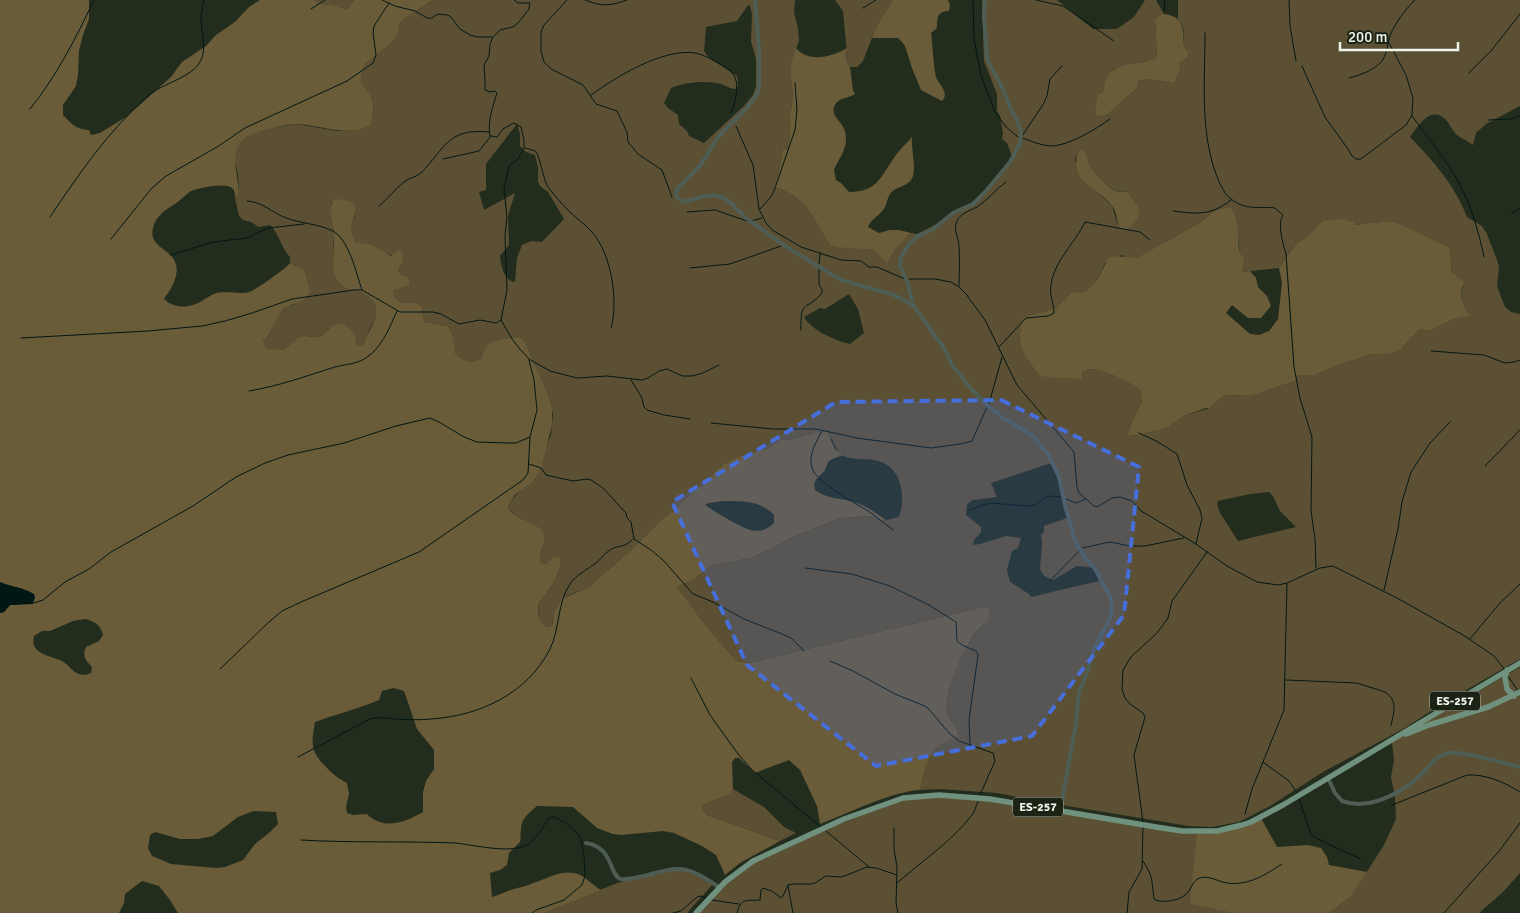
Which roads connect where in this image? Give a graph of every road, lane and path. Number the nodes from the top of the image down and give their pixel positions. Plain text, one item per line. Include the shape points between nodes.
1 (755, 0) edge
2 (985, 0) edge
3 (913, 305) junction
4 (1520, 663) edge
5 (1507, 670) junction
6 (1517, 694) edge
7 (1390, 741) junction
8 (1520, 767) edge
9 (1328, 778) junction
10 (1060, 811) junction
11 (586, 843) dead end
12 (720, 888) junction
13 (696, 913) edge

1 - 3 street via 758,92 719,136 702,163 677,189 676,198 685,202 715,195 726,198 746,218 785,246 841,280 894,295
2 - 3 street via 988,61 1017,121 1021,132 1020,144 1010,162 973,204 953,213 908,244 900,266
3 - 10 street via 969,386 996,413 1032,435 1048,454 1059,477 1076,543 1110,596 1109,621 1095,646 1079,692
4 - 5 main road, ES-257
5 - 6 main road via 1507,689
5 - 7 main road, ES-257
6 - 7 main road, ES-257
7 - 9 main road, ES-257
8 - 9 street via 1447,753 1402,789 1381,800 1362,803 1342,801
9 - 10 main road, ES-257 via 1251,822 1217,831 1182,831
10 - 12 main road, ES-257 via 966,797 928,795 903,798 844,819 769,853 743,868
11 - 12 street via 603,850 621,879 683,869
12 - 13 main road, ES-257

